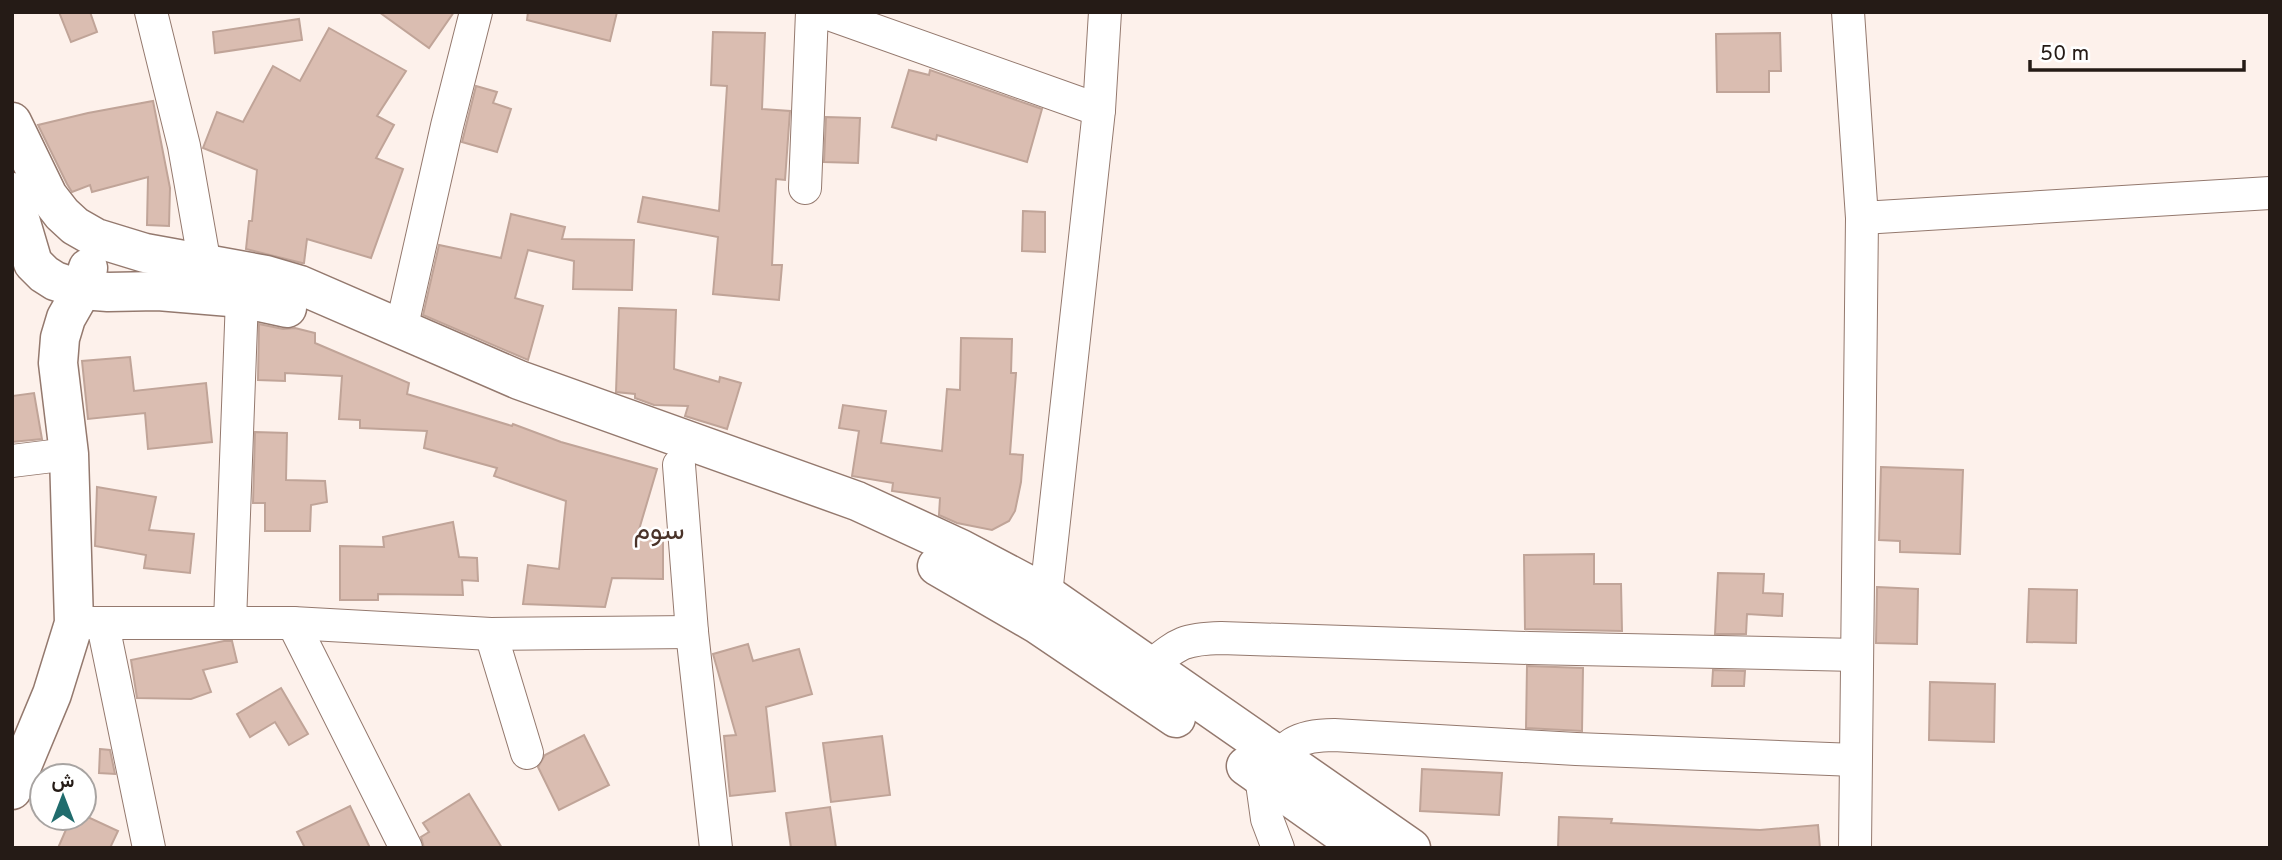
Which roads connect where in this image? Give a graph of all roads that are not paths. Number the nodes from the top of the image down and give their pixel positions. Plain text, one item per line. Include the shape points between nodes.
1 (150, 12) edge
2 (476, 12) edge
3 (812, 12) edge
4 (823, 12) edge
5 (1105, 12) edge
6 (1848, 12) edge
7 (1099, 110) junction
8 (12, 122) edge
9 (805, 188) dead end
10 (12, 192) edge
11 (2270, 193) edge
12 (1862, 218) junction
13 (96, 239) junction
14 (205, 265) junction
15 (82, 289) junction
16 (242, 298) junction
17 (401, 330) junction
18 (69, 453) junction
19 (12, 461) edge
20 (679, 465) junction
21 (1042, 609) junction
22 (230, 622) junction
23 (293, 623) junction
24 (88, 624) junction
25 (692, 632) junction
26 (491, 634) junction
27 (1857, 655) junction
28 (1149, 667) junction
29 (527, 753) dead end
30 (1855, 760) junction
31 (1270, 766) junction
32 (12, 790) edge
33 (149, 848) edge
34 (406, 848) edge
35 (716, 848) edge
36 (1278, 848) edge
37 (1362, 848) edge
38 (1410, 848) edge
39 (1855, 848) edge

1 - 14 street via 184,146
2 - 17 street
3 - 9 street
4 - 7 street
5 - 7 street
6 - 12 street
7 - 21 street
8 - 13 main road via 48,196 75,226
10 - 15 main road via 33,263 55,281
11 - 12 street
12 - 27 street
13 - 14 main road
13 - 15 main road
14 - 17 main road via 300,285
15 - 16 main road
15 - 18 main road via 66,318 58,363
16 - 20 main road via 300,311 478,390
16 - 22 street
17 - 21 main road via 519,380 857,501 961,550
18 - 19 street
18 - 24 main road
20 - 21 main road via 876,535 971,584
20 - 25 street
21 - 28 main road
21 - 31 main road
22 - 23 street
22 - 24 street
23 - 26 street
23 - 34 street
24 - 32 main road via 52,694
24 - 33 street
25 - 26 street
25 - 35 street
26 - 29 street
27 - 28 street via 1221,638 1176,645
27 - 30 street
28 - 31 main road
30 - 31 street via 1334,735 1297,740
30 - 39 street
31 - 36 street via 1267,819
31 - 37 main road
31 - 38 main road

